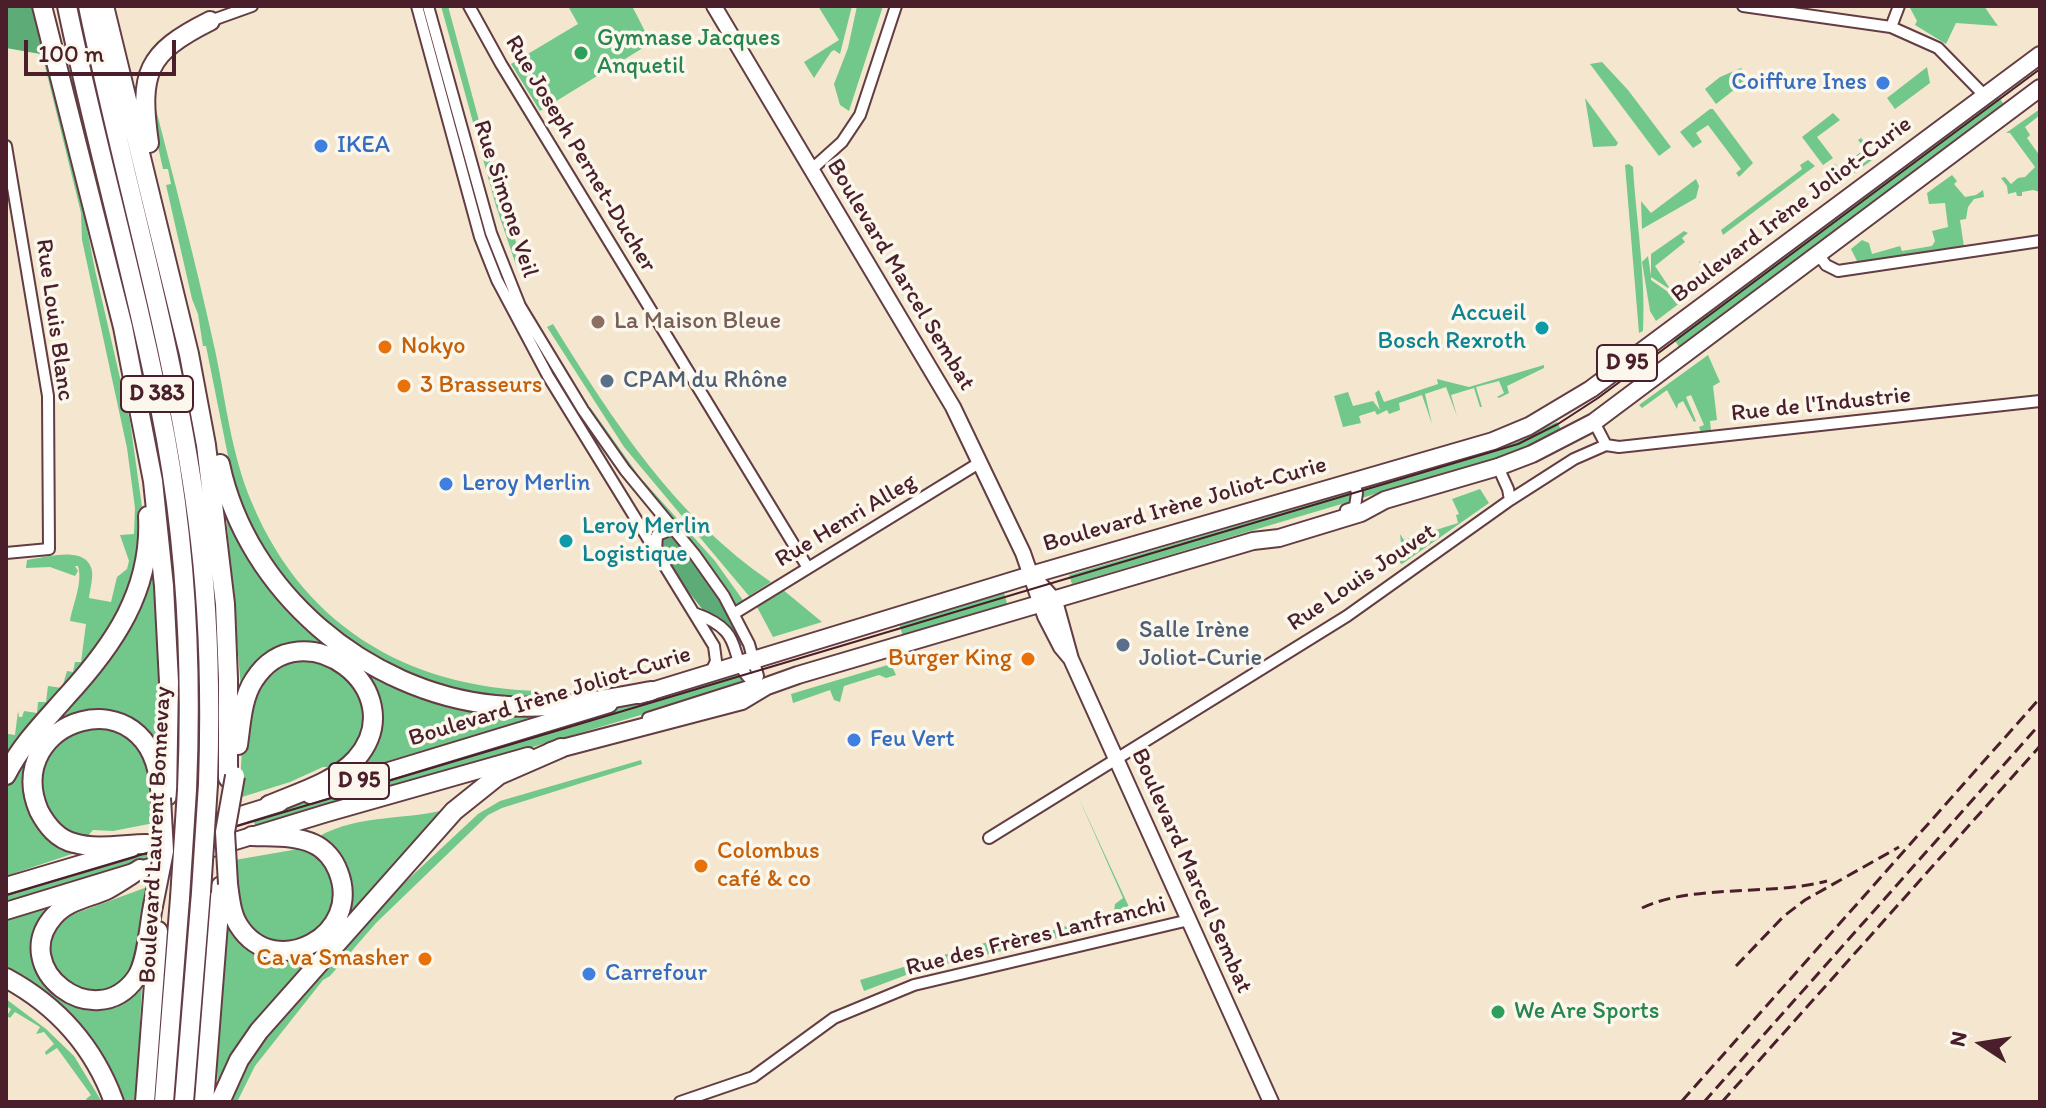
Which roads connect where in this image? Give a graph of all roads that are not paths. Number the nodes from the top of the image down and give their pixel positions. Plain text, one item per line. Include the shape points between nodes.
1 (45, 6) edge
2 (67, 6) edge
3 (88, 6) edge
4 (104, 6) edge
5 (116, 6) edge
6 (252, 6) edge
7 (417, 6) edge
8 (428, 6) edge
9 (469, 6) edge
10 (714, 6) edge
11 (896, 6) edge
12 (1743, 6) edge
13 (1899, 6) edge
14 (210, 21) joint
15 (1891, 27) junction
16 (2040, 55) edge
17 (2040, 88) edge
18 (125, 90) junction
19 (1985, 96) junction
20 (6, 146) edge
21 (812, 169) junction
22 (162, 241) junction
23 (2040, 241) edge
24 (1818, 254) junction
25 (189, 354) junction
26 (135, 382) junction
27 (2040, 401) edge
28 (1572, 403) junction
29 (1594, 422) junction
30 (1606, 445) junction
31 (1574, 459) joint
32 (979, 463) junction
33 (1498, 467) junction
34 (612, 478) junction
35 (1354, 481) junction
36 (1510, 500) junction
37 (655, 509) junction
38 (673, 529) junction
39 (1253, 541) junction
40 (6, 553) edge
41 (656, 553) junction
42 (808, 568) junction
43 (1031, 575) junction
44 (1048, 603) junction
45 (694, 613) junction
46 (735, 613) junction
47 (747, 661) junction
48 (711, 672) junction
49 (761, 685) junction
50 (651, 691) junction
51 (561, 748) junction
52 (1116, 759) junction
53 (6, 775) edge
54 (232, 777) junction
55 (164, 797) junction
56 (269, 805) junction
57 (252, 836) junction
58 (989, 838) dead end
59 (156, 847) junction
60 (140, 869) junction
61 (224, 885) junction
62 (6, 886) edge
63 (157, 905) junction
64 (6, 911) edge
65 (1189, 920) junction
66 (6, 978) edge
67 (114, 1102) edge
68 (145, 1102) edge
69 (164, 1102) edge
70 (184, 1102) edge
71 (204, 1102) edge
72 (220, 1102) edge
73 (680, 1102) edge
74 (1271, 1102) edge

1 - 26 highway
2 - 69 highway, Boulevard Laurent Bonnevay / D 383, bridge via 167,442 181,552 189,710 187,790
3 - 70 highway, Boulevard Laurent Bonnevay / D 383, bridge via 172,368 198,518 206,616 208,784
4 - 18 highway
5 - 18 highway
6 - 14 street
7 - 34 street, Rue Simone Veil via 489,262 548,376
8 - 37 street, Rue Simone Veil via 506,276 577,400
9 - 42 street, Rue Joseph Pernet-Ducher
10 - 21 street, Boulevard Marcel Sembat
11 - 21 street via 860,115 842,142
12 - 15 street
13 - 15 street
14 - 22 highway via 167,46 146,83 144,110
15 - 19 street via 1938,48
16 - 19 main road, Boulevard Irène Joliot-Curie / D 95
17 - 24 main road, Boulevard Irène Joliot-Curie / D 95
18 - 22 highway
19 - 28 main road, Boulevard Irène Joliot-Curie / D 95
20 - 40 street, Rue Louis Blanc via 48,396 49,549
21 - 32 street, Boulevard Marcel Sembat via 932,369
22 - 25 highway
23 - 24 street via 1838,271
24 - 29 main road, Boulevard Irène Joliot-Curie / D 95
25 - 50 highway via 243,534 269,574 338,643 412,685 494,705 566,706
25 - 54 highway via 221,553
26 - 53 highway via 148,523 140,586 108,648 34,732
26 - 55 highway via 164,586 170,714
27 - 30 street, Rue de l'Industrie
28 - 29 main road
28 - 35 main road, Boulevard Irène Joliot-Curie / D 95 via 1493,441
29 - 30 street
29 - 33 main road, Boulevard Irène Joliot-Curie / D 95
30 - 31 street, Rue de l'Industrie
31 - 36 street, Rue Louis Jouvet
32 - 42 street, Rue Henri Alleg
32 - 43 street, Boulevard Marcel Sembat
33 - 36 street
33 - 39 main road, Boulevard Irène Joliot-Curie / D 95 via 1279,538
34 - 37 street, Rue Simone Veil via 622,477
34 - 41 street, Rue Simone Veil
35 - 39 street, Boulevard Irène Joliot-Curie via 1355,507
35 - 43 main road, Boulevard Irène Joliot-Curie / D 95
36 - 52 street, Rue Louis Jouvet via 1347,616
37 - 38 street, Rue Simone Veil
38 - 41 street via 657,535
38 - 46 street, Rue Simone Veil
39 - 44 main road, Boulevard Irène Joliot-Curie / D 95
41 - 45 street, Rue Simone Veil
42 - 46 street, Rue Henri Alleg
43 - 44 street, Boulevard Marcel Sembat
43 - 47 main road, Boulevard Irène Joliot-Curie / D 95
44 - 49 main road, Boulevard Irène Joliot-Curie / D 95
44 - 52 street, Boulevard Marcel Sembat
45 - 47 street, Rue Simone Veil via 726,630
45 - 48 street, Rue Simone Veil via 717,653
46 - 47 street, Rue Simone Veil
47 - 48 main road, Boulevard Irène Joliot-Curie / D 95
47 - 49 street
48 - 50 main road, Boulevard Irène Joliot-Curie / D 95
49 - 51 main road, Boulevard Irène Joliot-Curie / D 95 via 742,701
50 - 56 main road, Boulevard Irène Joliot-Curie / D 95
51 - 57 main road, Boulevard Irène Joliot-Curie / D 95
51 - 72 highway via 512,767 454,811 259,1031
52 - 58 street, Rue Louis Jouvet
52 - 65 street, Boulevard Marcel Sembat
54 - 56 highway via 244,706 261,670 283,656 305,652 331,656 348,666 361,680 370,704 367,741 345,769
54 - 61 highway, bridge
55 - 59 highway, bridge
55 - 59 highway via 147,746 115,722 75,721 51,735 36,757 34,800 55,833 87,845
56 - 59 main road, Boulevard Irène Joliot-Curie / D 95
57 - 60 main road, Boulevard Irène Joliot-Curie / D 95
57 - 61 highway via 300,839 323,850 341,880 342,904 333,926 317,942 291,950 267,948 237,923
59 - 62 main road, Boulevard Irène Joliot-Curie / D 95
59 - 63 highway, bridge
60 - 63 highway via 54,915 42,941 42,958 53,982 70,995 95,1000 127,988 141,966
60 - 64 main road, Boulevard Irène Joliot-Curie / D 95
61 - 71 highway
63 - 68 highway
65 - 73 street, Rue des Frères Lanfranchi via 914,985 834,1018 753,1077
65 - 74 street, Boulevard Marcel Sembat
66 - 67 highway via 72,1029

